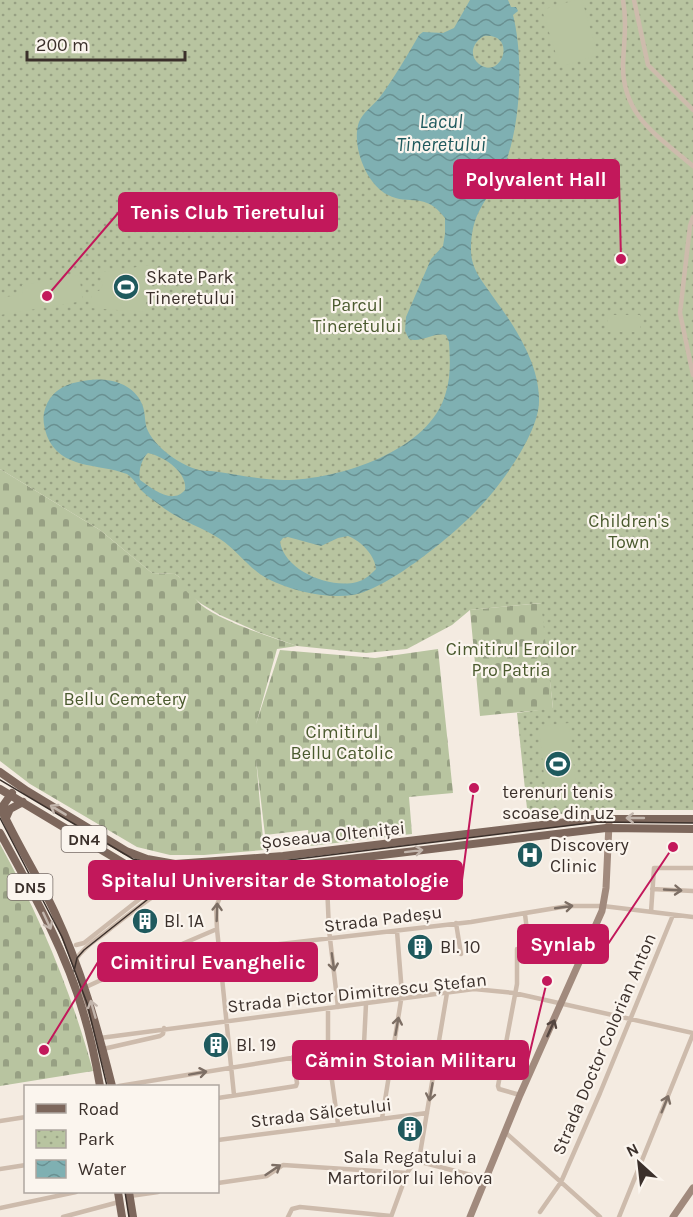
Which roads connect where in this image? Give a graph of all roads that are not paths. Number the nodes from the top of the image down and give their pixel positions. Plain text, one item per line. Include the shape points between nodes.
1 (624, 0) edge
2 (634, 0) edge
3 (693, 110) edge
4 (693, 166) edge
5 (693, 217) edge
6 (693, 375) edge
7 (0, 772) edge
8 (17, 785) junction
9 (0, 789) edge
10 (10, 794) junction
11 (23, 802) junction
12 (6, 818) junction
13 (609, 819) junction
14 (693, 819) edge
15 (609, 828) junction
16 (693, 829) edge
17 (0, 833) edge
18 (326, 862) junction
19 (693, 868) edge
20 (147, 873) junction
21 (221, 873) junction
22 (201, 875) junction
23 (652, 889) junction
24 (693, 891) edge
25 (603, 906) junction
26 (651, 912) junction
27 (525, 914) junction
28 (672, 915) junction
29 (693, 917) edge
30 (456, 923) junction
31 (217, 929) junction
32 (397, 931) junction
33 (330, 939) junction
34 (72, 944) junction
35 (89, 945) junction
36 (529, 948) dead end
37 (517, 949) dead end
38 (219, 951) junction
39 (461, 954) dead end
40 (75, 961) junction
41 (155, 961) junction
42 (86, 987) junction
43 (447, 993) junction
44 (514, 993) junction
45 (401, 1000) junction
46 (366, 1004) junction
47 (562, 1004) junction
48 (338, 1007) junction
49 (328, 1008) junction
50 (630, 1020) junction
51 (225, 1021) junction
52 (164, 1028) junction
53 (693, 1034) edge
54 (100, 1038) junction
55 (103, 1049) junction
56 (392, 1050) junction
57 (328, 1052) junction
58 (293, 1057) junction
59 (231, 1068) junction
60 (100, 1085) edge
61 (112, 1085) edge
62 (125, 1085) edge
63 (234, 1095) junction
64 (520, 1095) junction
65 (219, 1098) edge
66 (428, 1113) junction
67 (24, 1117) edge
68 (382, 1119) junction
69 (0, 1121) edge
70 (338, 1124) junction
71 (505, 1132) junction
72 (219, 1140) edge
73 (417, 1161) junction
74 (24, 1165) edge
75 (0, 1169) edge
76 (407, 1173) junction
77 (486, 1179) junction
78 (561, 1182) junction
79 (219, 1183) edge
80 (693, 1188) edge
81 (67, 1193) edge
82 (118, 1193) edge
83 (129, 1194) edge
84 (119, 1202) junction
85 (0, 1208) edge
86 (540, 1212) dead end
87 (472, 1216) edge
88 (63, 1217) edge
89 (122, 1217) edge
90 (133, 1217) edge
91 (288, 1217) edge
92 (391, 1217) edge
93 (600, 1217) edge
94 (619, 1217) edge
95 (673, 1217) edge

1 - 4 street via 623,72 630,105
2 - 3 street via 648,65
5 - 6 street via 680,314
7 - 8 main road, Șoseaua Olteniței
8 - 10 main road
13 -> 8 main road, Șoseaua Olteniței / DN4 via 283,856 175,864 130,853
9 - 10 main road, Șoseaua Olteniței / DN4
10 - 11 main road, Șoseaua Olteniței / DN4
10 - 12 main road via 2,807
11 - 12 main road via 10,809
11 - 20 main road, Șoseaua Olteniței / DN4 via 121,862
12 - 34 main road, DN5
14 -> 13 main road, Șoseaua Olteniței / DN4
13 - 15 street
15 - 16 main road, Șoseaua Olteniței / DN4
18 -> 15 main road, Șoseaua Olteniței / DN4
15 - 25 street
17 -> 60 main road, DN5 via 71,977 86,1021
18 - 21 main road, Șoseaua Olteniței / DN4
18 - 33 street
19 - 23 street via 654,868
20 - 22 main road, Șoseaua Olteniței / DN4
20 - 34 street via 150,884 146,894 84,943
21 - 22 main road, Șoseaua Olteniței / DN4
31 -> 21 street
22 - 35 street via 147,900
23 -> 24 street
23 - 26 street
25 - 26 street, Strada Padeșu
27 -> 25 street, Strada Padeșu via 568,906
25 - 47 street
26 - 28 street, Strada Padeșu
27 - 30 street, Strada Padeșu
27 - 36 street
28 - 29 street, Strada Padeșu
28 - 50 street, Strada Doctor Colorian Anton
30 - 32 street, Strada Padeșu
30 - 39 street
31 - 38 street
31 - 41 street, Strada Padeșu via 154,956
32 - 33 street, Strada Padeșu
32 - 45 street
33 - 38 street, Strada Padeșu
33 -> 48 street
34 - 35 street
34 - 40 main road, DN5
35 - 40 street
37 - 44 street
38 - 41 street, Strada Padeșu
38 - 51 street
40 - 42 main road, DN5
41 - 42 street, Strada Padeșu via 138,963
54 -> 42 main road, DN5
43 - 44 street, Strada Pictor Dimitrescu Ștefan via 482,989
43 - 45 street, Strada Pictor Dimitrescu Ștefan
43 -> 66 street
44 - 47 street, Strada Pictor Dimitrescu Ștefan
44 - 64 street via 498,1086
45 - 46 street, Strada Pictor Dimitrescu Ștefan
56 -> 45 street
46 - 48 street, Strada Pictor Dimitrescu Ștefan
46 - 56 street via 364,1044
47 - 50 street, Strada Pictor Dimitrescu Ștefan
64 -> 47 street
48 - 49 street, Strada Pictor Dimitrescu Ștefan
49 - 51 street, Strada Pictor Dimitrescu Ștefan
49 - 57 street
50 - 53 street, Strada Pictor Dimitrescu Ștefan
50 - 78 street, Strada Doctor Colorian Anton
51 - 52 street, Strada Pictor Dimitrescu Ștefan
51 - 59 street
52 - 54 street, Strada Pictor Dimitrescu Ștefan
52 - 55 street, Strada Pictor Dimitrescu Ștefan via 160,1036
94 -> 53 street
54 - 55 main road, DN5
55 - 61 main road, DN5
56 - 68 street
57 - 58 street
57 - 70 street
58 - 59 street
58 - 63 street via 296,1086
62 -> 59 street
59 - 63 street
63 - 65 street
64 - 71 street
66 - 68 street, Strada Sălcetului
66 - 73 street
67 - 69 street
68 - 70 street, Strada Sălcetului
70 - 72 street, Strada Sălcetului
71 - 77 street
71 - 78 street
73 - 76 street
73 - 77 street
74 - 75 street
79 -> 76 street via 267,1176 283,1165
76 - 92 street
77 - 87 street
78 - 86 street, Strada Doctor Colorian Anton
78 - 93 street
80 - 95 street
81 - 85 street
82 - 84 main road
83 - 90 main road
84 - 88 street
84 - 89 main road
91 - 92 street via 292,1209 300,1207

